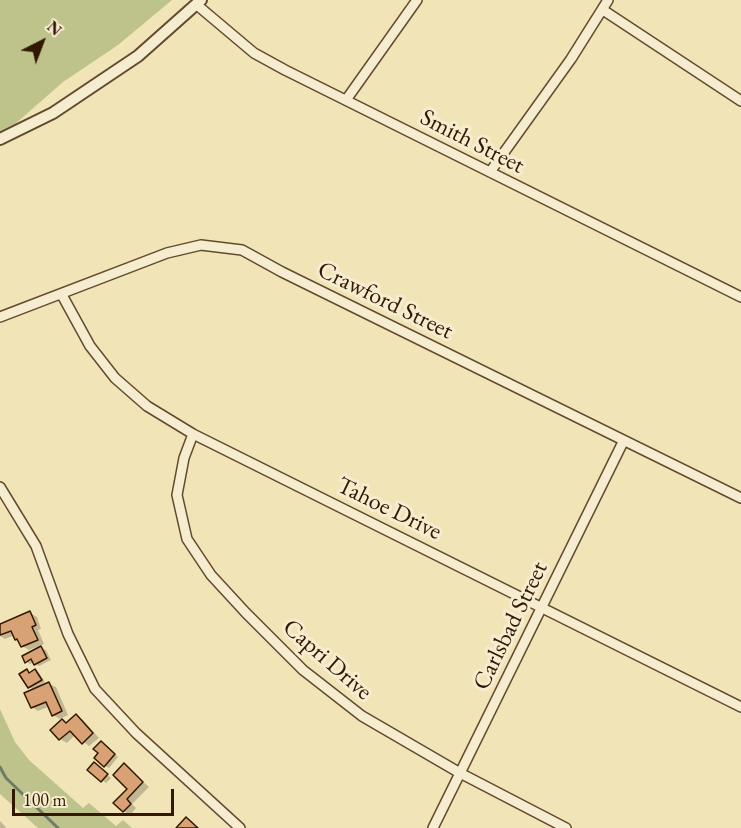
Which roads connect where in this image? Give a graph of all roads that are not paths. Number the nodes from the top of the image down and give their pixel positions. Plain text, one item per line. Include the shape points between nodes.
1 (417, 0) edge
2 (608, 0) edge
3 (199, 2) edge
4 (603, 10) junction
5 (346, 100) junction
6 (741, 101) edge
7 (0, 139) edge
8 (490, 172) junction
9 (62, 295) junction
10 (741, 297) edge
11 (0, 317) edge
12 (193, 434) junction
13 (623, 442) junction
14 (0, 487) edge
15 (741, 498) edge
16 (542, 606) junction
17 (741, 707) edge
18 (460, 773) junction
19 (240, 828) edge
20 (433, 828) edge
21 (566, 828) edge

1 - 5 street
2 - 4 street
3 - 5 street, Smith Street via 254,53
3 - 7 street via 138,56 53,113
4 - 6 street
4 - 8 street
5 - 8 street, Smith Street
8 - 10 street, Smith Street
9 - 11 street, Crawford Street
9 - 12 street, Tahoe Drive via 90,346 115,378 147,406
9 - 13 street, Crawford Street via 167,253 201,245 242,250
12 - 16 street, Tahoe Drive
12 - 18 street, Capri Drive via 177,495 187,539 211,574 303,670 362,716
13 - 15 street, Crawford Street
13 - 16 street, Carlsbad Street
14 - 19 street via 36,546 68,634 95,689 136,733
16 - 17 street, Tahoe Drive
16 - 18 street, Carlsbad Street
18 - 20 street, Carlsbad Street
18 - 21 street, Capri Drive

